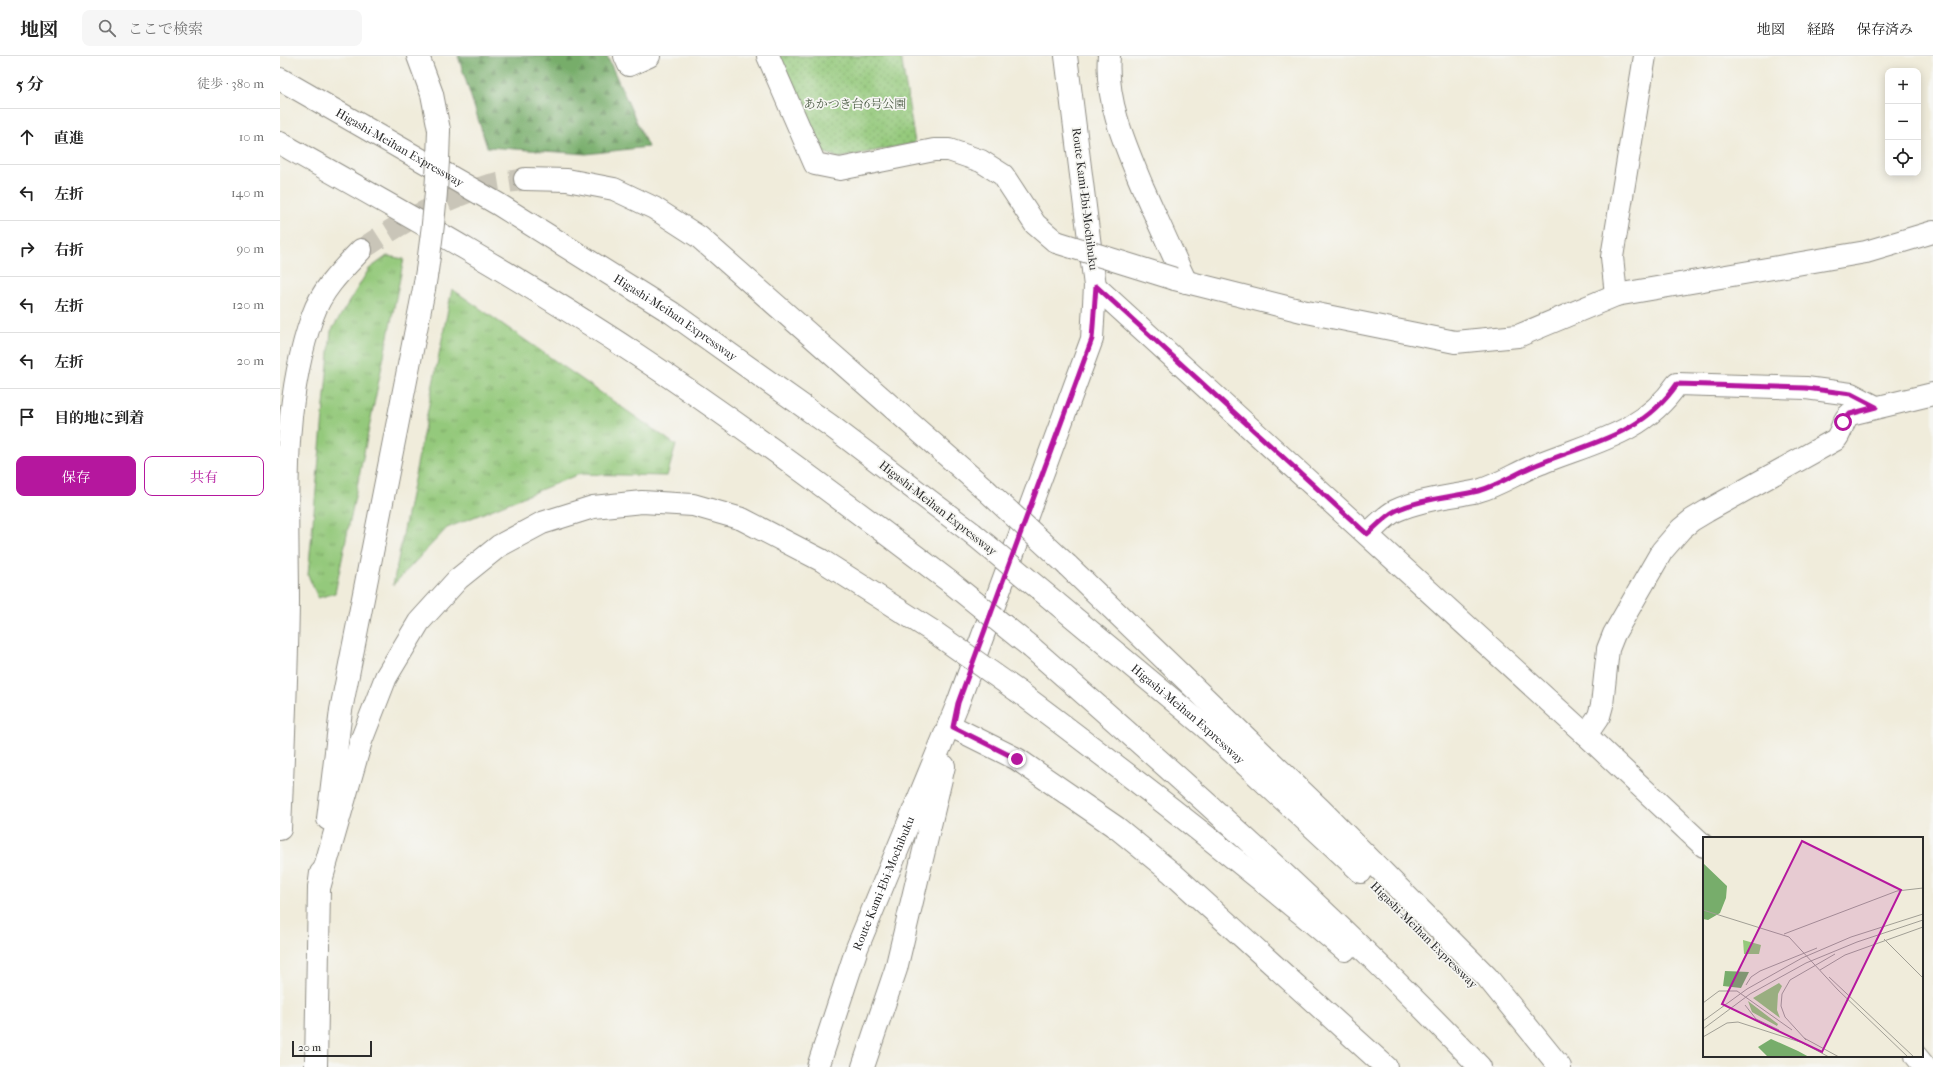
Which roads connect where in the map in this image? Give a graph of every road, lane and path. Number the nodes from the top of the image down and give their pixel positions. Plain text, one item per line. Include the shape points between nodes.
1 (418, 56) edge
2 (625, 56) edge
3 (649, 56) edge
4 (768, 56) edge
5 (1066, 56) edge
6 (1109, 56) edge
7 (1645, 56) edge
8 (280, 80) edge
9 (280, 143) edge
10 (525, 179) tunnel mouth
11 (1933, 232) edge
12 (361, 250) tunnel mouth
13 (1180, 280) junction
14 (1096, 286) junction
15 (1616, 295) junction
16 (1933, 394) edge
17 (1876, 407) junction
18 (1367, 534) junction
19 (951, 726) junction
20 (1586, 735) junction
21 (280, 829) edge
22 (1703, 845) edge
23 (319, 888) junction
24 (1464, 1050) junction
25 (1917, 1057) edge
26 (316, 1067) edge
27 (818, 1067) edge
28 (863, 1067) edge
29 (1386, 1067) edge
30 (1480, 1067) edge
31 (1556, 1067) edge
32 (1560, 1067) edge
33 (1925, 1067) edge

1 - 23 main road, bridge via 432,94 439,130 438,182 432,243 341,710
2 - 3 main road via 629,65
4 - 13 main road, bridge via 815,164 840,169 934,150 949,150 981,161 1003,175 1035,224 1056,242
5 - 14 main road, Route Kami-Ebi-Mochibuku
6 - 13 main road via 1110,86 1123,139
7 - 15 main road via 1612,257
8 - 31 main road, Higashi-Meihan Expressway, bridge via 498,204 672,313 832,426 972,533 1204,726 1330,842
9 - 24 main road, bridge via 469,250 636,354 803,470 950,582 1032,648 1187,784 1297,886
10 - 32 main road, bridge via 566,180 614,189 654,208 699,237 986,490 1067,565 1320,809 1487,978
11 - 15 main road via 1866,252
12 - 21 main road via 332,282 313,314 292,398 286,465 288,604
13 - 15 main road via 1302,311 1455,342 1518,336
14 - 18 main road
14 - 19 main road, Route Kami-Ebi-Mochibuku via 1092,339
16 - 17 main road
17 - 18 main road via 1851,394 1806,388 1677,384 1658,407 1621,433 1540,463 1495,485 1395,511
17 - 20 main road via 1850,414 1843,422 1840,435 1835,440 1707,511 1677,534 1662,551 1610,642 1602,705
18 - 20 main road
19 - 27 main road, Route Kami-Ebi-Mochibuku via 858,948
19 - 28 main road, Route Kami-Ebi-Mochibuku via 896,970
19 - 29 main road via 1017,759 1117,828 1172,874
20 - 22 main road
23 - 24 main road, bridge via 361,741 386,677 418,622 458,579 499,546 542,523 593,507 642,502 693,505 742,519 821,560 934,632 1019,692 1262,880
23 - 26 main road
24 - 30 main road
25 - 33 main road

